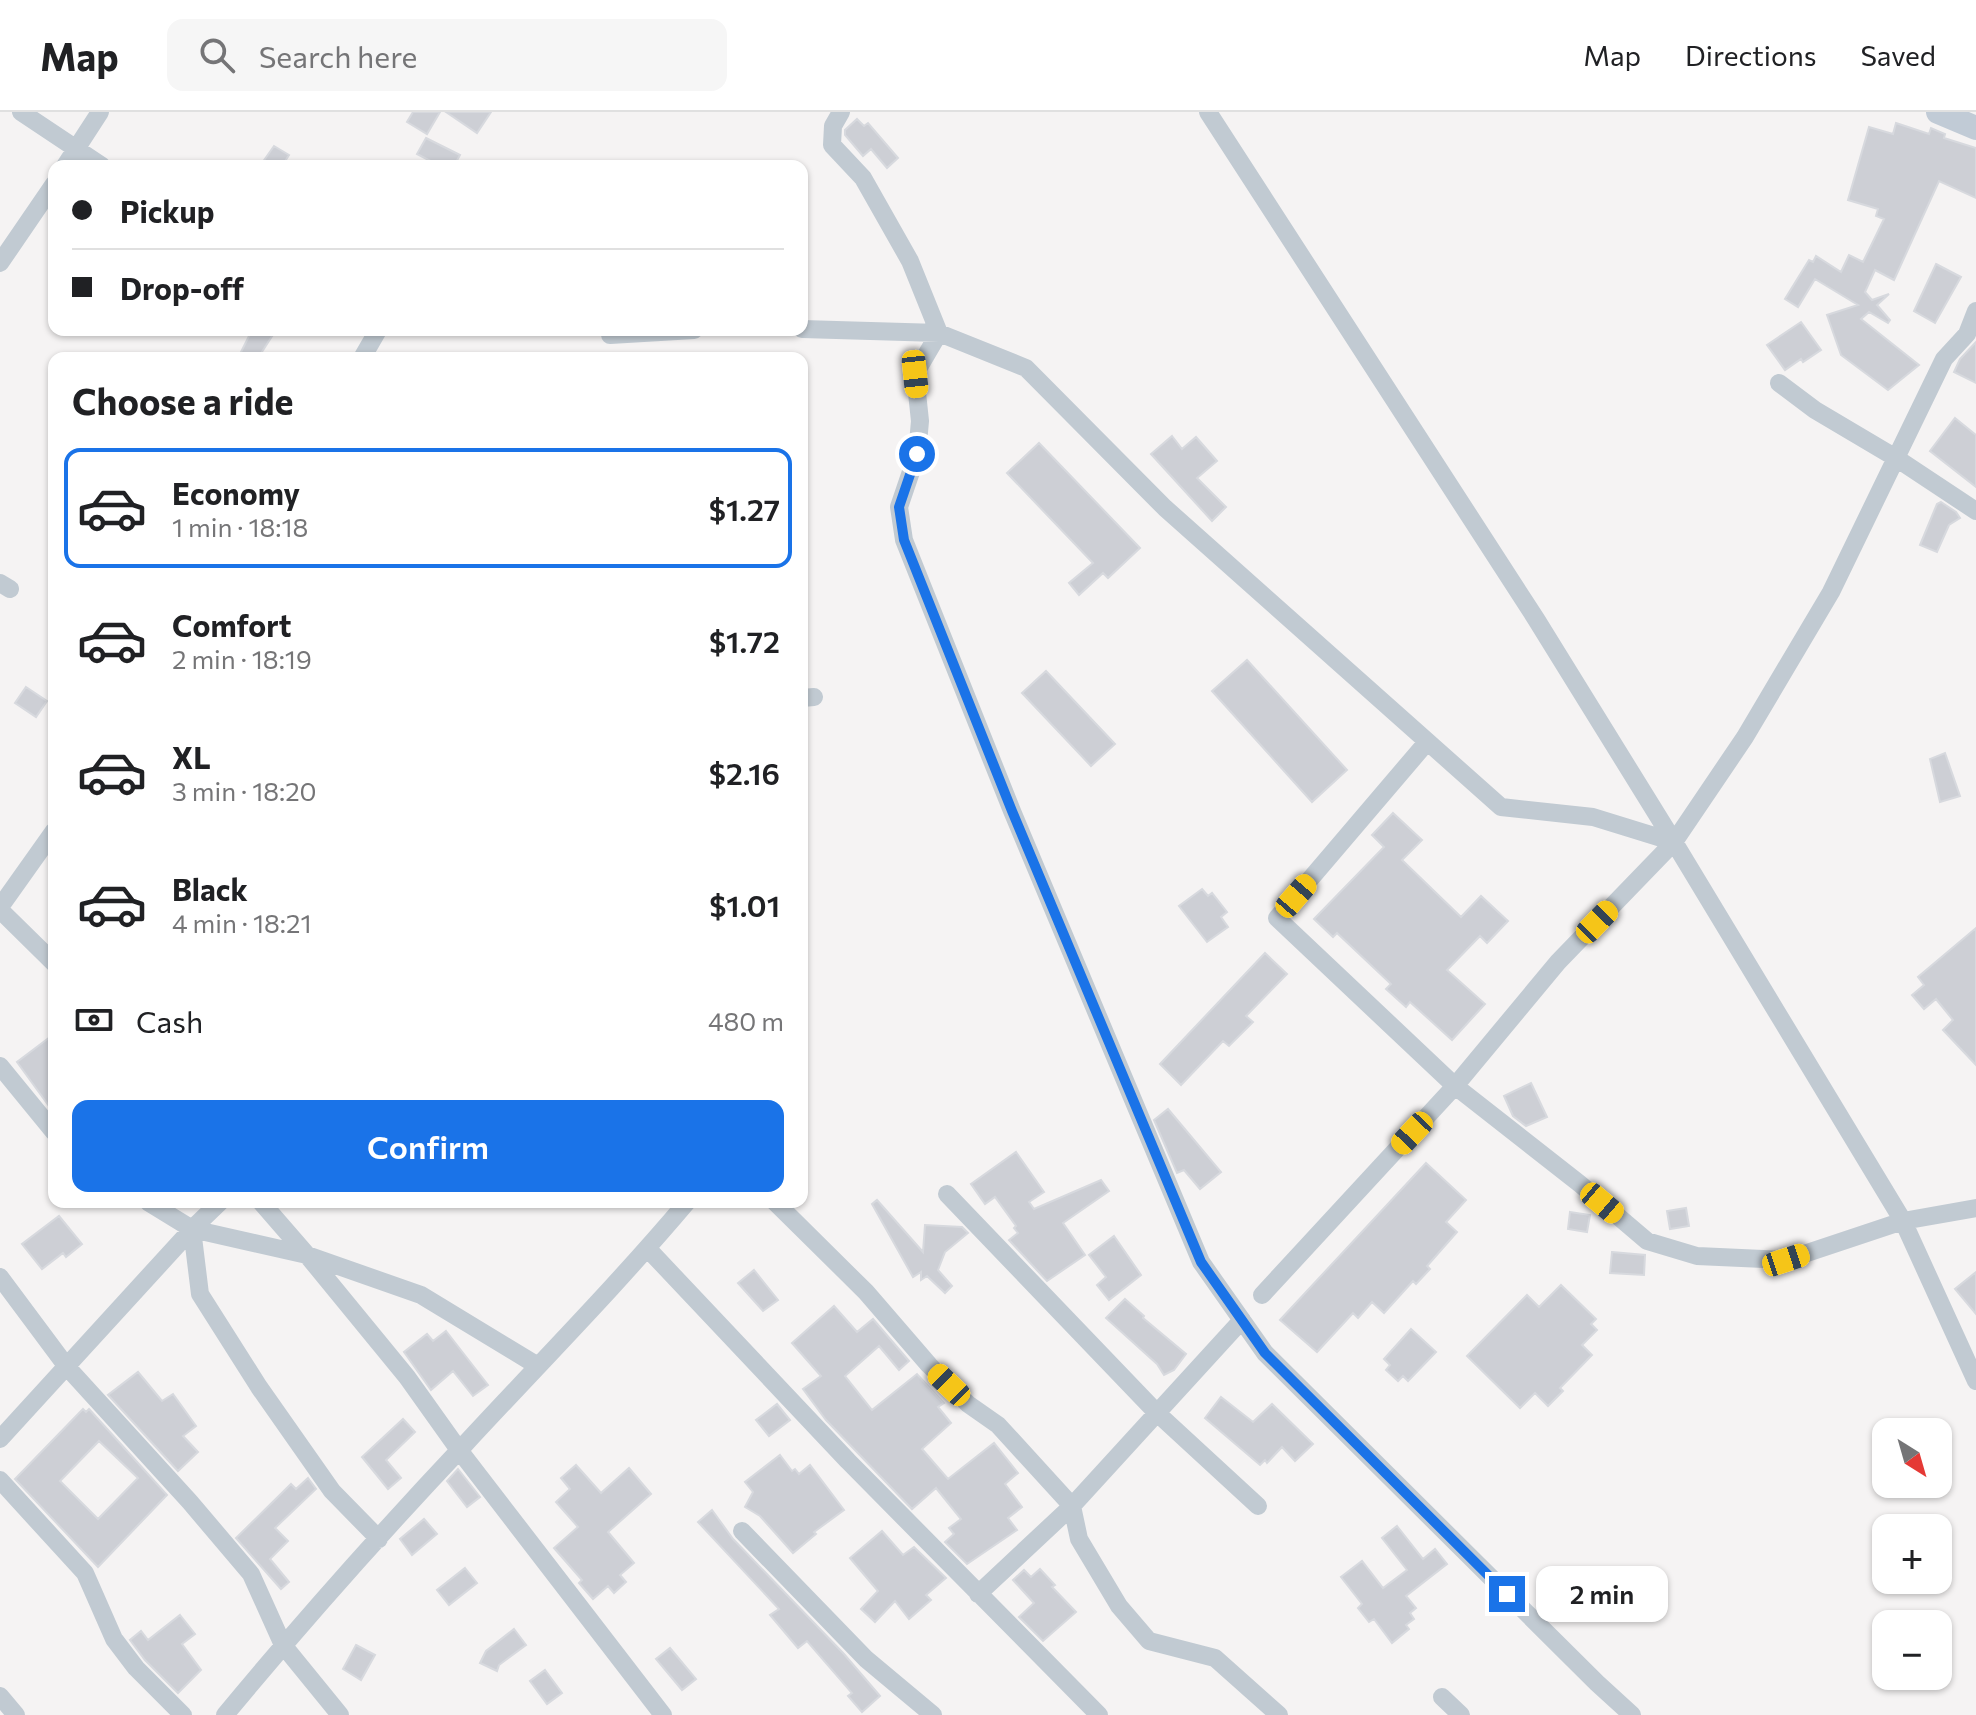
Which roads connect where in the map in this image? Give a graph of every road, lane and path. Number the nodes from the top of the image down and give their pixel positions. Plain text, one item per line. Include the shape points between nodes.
1 (21, 112) edge
2 (100, 112) edge
3 (841, 112) edge
4 (1208, 112) edge
5 (1938, 112) edge
6 (1976, 128) edge
7 (71, 158) edge
8 (48, 193) edge
9 (0, 263) edge
10 (1976, 311) edge
11 (808, 329) edge
12 (939, 333) junction
13 (1779, 383) dead end
14 (1896, 458) junction
15 (1976, 511) edge
16 (1427, 742) junction
17 (48, 840) edge
18 (1674, 842) junction
19 (0, 909) edge
20 (48, 957) edge
21 (0, 1066) edge
22 (1455, 1086) junction
23 (48, 1125) edge
24 (947, 1194) dead end
25 (158, 1208) edge
26 (214, 1208) edge
27 (266, 1208) edge
28 (682, 1208) edge
29 (781, 1208) edge
30 (1976, 1208) edge
31 (1903, 1221) junction
32 (192, 1229) junction
33 (648, 1249) junction
34 (307, 1255) junction
35 (0, 1277) edge
36 (1262, 1295) dead end
37 (1242, 1320) junction
38 (538, 1366) junction
39 (67, 1367) junction
40 (1976, 1381) edge
41 (1157, 1413) junction
42 (0, 1439) edge
43 (459, 1450) junction
44 (0, 1480) edge
45 (1072, 1506) junction
46 (1258, 1506) dead end
47 (742, 1531) dead end
48 (379, 1539) junction
49 (978, 1594) junction
50 (283, 1645) junction
51 (0, 1696) edge
52 (1442, 1697) dead end
53 (16, 1715) edge
54 (183, 1715) edge
55 (225, 1715) edge
56 (340, 1715) edge
57 (663, 1715) edge
58 (933, 1715) edge
59 (1099, 1715) edge
60 (1279, 1715) edge
61 (1461, 1715) edge
62 (1632, 1715) edge

1 - 7 street
2 - 7 street
3 - 12 street via 833,126 832,145 863,178 910,261
4 - 18 street
5 - 6 main road
8 - 9 street
10 - 14 street via 1967,334 1944,359
11 - 12 street
12 - 16 street via 1026,368 1165,508
12 - 37 street via 915,374 920,421 917,454 899,507 904,540 1201,1262
13 - 14 street
14 - 15 street
14 - 18 street via 1831,592 1745,737
16 - 18 street via 1501,807 1593,817
16 - 22 street via 1277,918
17 - 19 street
18 - 22 street via 1558,962
18 - 31 street
19 - 20 street
21 - 23 street
22 - 31 street via 1647,1241 1672,1249 1697,1256 1786,1260
22 - 36 street
24 - 41 street
25 - 32 street
26 - 32 street
27 - 34 street
28 - 33 street
29 - 45 street
30 - 31 street
31 - 40 street
32 - 34 street
32 - 39 street
32 - 48 street via 200,1294 332,1491
33 - 38 street
33 - 49 street
34 - 38 street via 421,1295
34 - 43 street
35 - 39 street
37 - 41 street
37 - 62 street via 1265,1353
38 - 43 street
39 - 42 street
39 - 50 street via 251,1574
41 - 45 street
41 - 46 street
43 - 48 street
43 - 57 street
44 - 54 street via 85,1573 114,1639
45 - 49 street
45 - 60 street via 1079,1539 1119,1606 1149,1641 1215,1658
47 - 58 street via 866,1659
48 - 50 street
49 - 59 street
50 - 55 street
50 - 56 street
51 - 53 street
52 - 61 street

